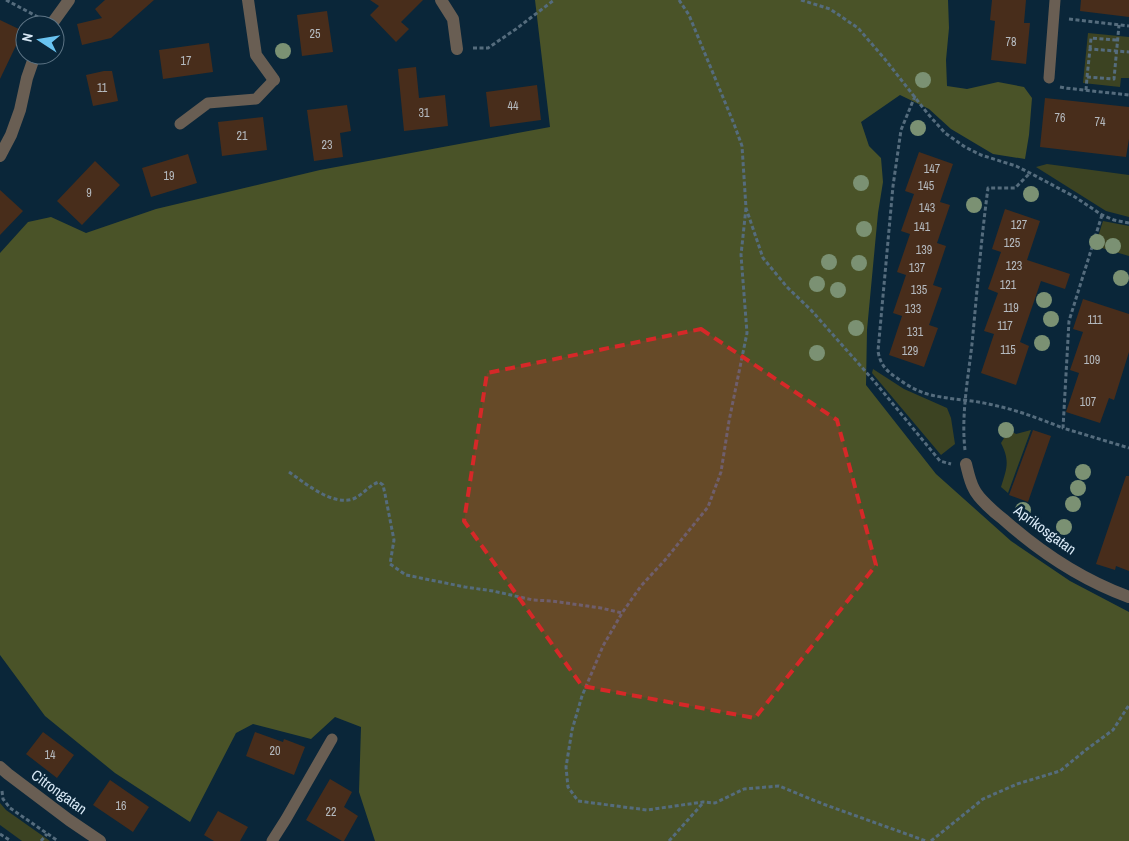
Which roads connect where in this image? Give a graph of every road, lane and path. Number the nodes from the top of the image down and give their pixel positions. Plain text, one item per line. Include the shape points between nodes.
1 (6, 0) edge
2 (69, 0) edge
3 (248, 0) edge
4 (441, 0) edge
5 (554, 0) edge
6 (679, 0) edge
7 (801, 0) edge
8 (1055, 0) edge
9 (34, 15) edge
10 (58, 15) edge
11 (1054, 17) junction
12 (1118, 25) junction
13 (1129, 26) edge
14 (1117, 40) junction
15 (457, 49) joint
16 (1090, 49) junction
17 (1116, 51) junction
18 (1129, 52) edge
19 (31, 65) edge
20 (1088, 77) junction
21 (1049, 78) joint
22 (274, 80) joint
23 (1086, 90) junction
24 (1129, 95) edge
25 (915, 96) junction
26 (180, 124) dead end
27 (0, 156) edge
28 (1030, 173) junction
29 (746, 208) junction
30 (1102, 215) junction
31 (1129, 223) edge
32 (965, 400) junction
33 (1063, 428) junction
34 (1129, 448) edge
35 (966, 464) junction
36 (288, 472) dead end
37 (1129, 597) edge
38 (622, 613) junction
39 (1129, 705) edge
40 (332, 739) dead end
41 (4, 770) edge
42 (703, 802) junction
43 (0, 834) edge
44 (47, 834) junction
45 (10, 841) edge
46 (41, 841) edge
47 (58, 841) edge
48 (100, 841) edge
49 (272, 841) edge
50 (669, 841) edge
51 (926, 841) edge
52 (931, 841) edge

1 - 9 path
2 - 10 street
3 - 22 street via 256,55
4 - 15 street via 454,19
5 - 15 path via 488,48
6 - 29 path via 689,15 742,146
7 - 25 path via 830,9 858,28
8 - 11 lane
11 - 12 path
11 - 21 lane
12 - 13 path
12 - 14 path
14 - 16 path via 1091,38
14 - 17 path
16 - 17 path
16 - 20 path
17 - 18 path
17 - 20 path via 1114,79
19 - 27 street via 20,110
20 - 23 path
21 - 23 path via 1065,88
22 - 26 lane via 256,99 208,103
23 - 24 path
25 - 28 path via 945,133 965,148
25 - 32 path via 901,130 892,186 878,351 888,372 904,383 938,397
28 - 30 path
28 - 32 path via 1015,188 988,188
29 - 35 path via 763,258 787,287 852,355 940,461
29 - 38 path via 741,255 747,333 721,472 708,506
30 - 31 path
30 - 33 path via 1069,321
32 - 33 path via 995,405
32 - 35 path
33 - 34 path
35 - 37 street, Aprikosgatan via 974,490 1028,541 1098,584
36 - 38 path via 325,496 338,499 352,499 376,483 383,485 394,540 390,564 406,575 532,600
38 - 42 path via 603,646 582,696 566,767 568,788 578,801 647,810
39 - 52 path via 1112,730 1060,771 1017,784 983,800
40 - 49 lane
41 - 44 path via 3,799 10,808
41 - 48 street, Citrongatan
42 - 50 path
42 - 51 path via 715,803 744,789 779,786
43 - 45 path
44 - 46 path
44 - 47 path

